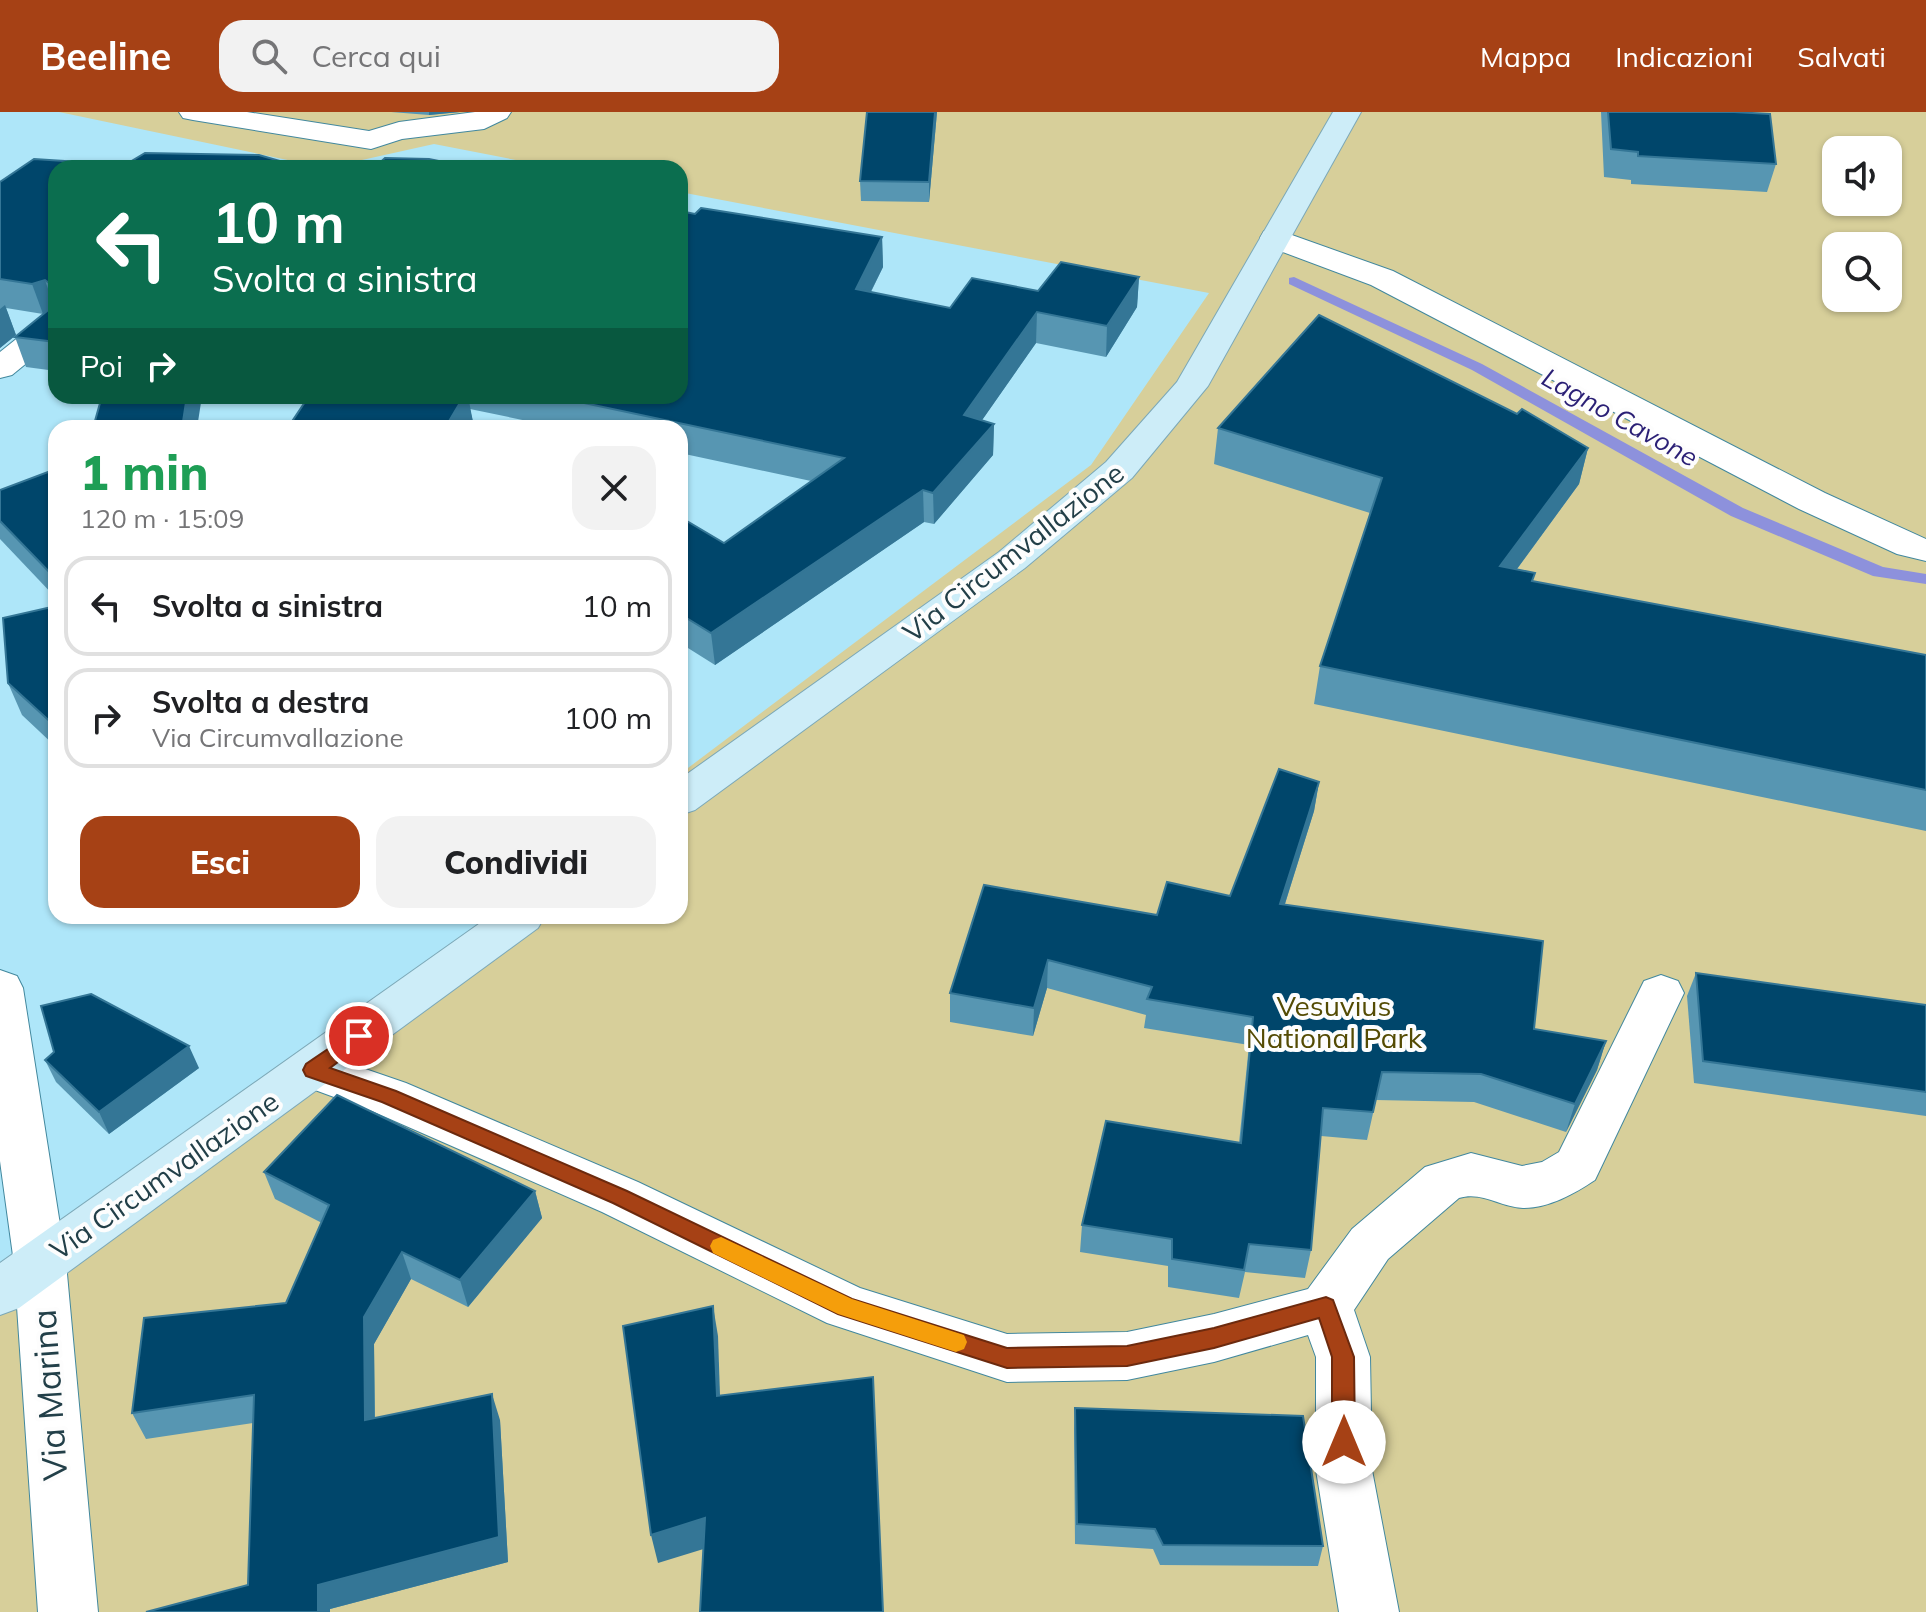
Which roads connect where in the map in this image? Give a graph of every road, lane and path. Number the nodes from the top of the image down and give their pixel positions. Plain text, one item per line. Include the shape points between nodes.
1 (193, 112) edge
2 (497, 112) edge
3 (1347, 112) edge
4 (371, 140) junction
5 (354, 160) edge
6 (1269, 250) junction
7 (13, 321) edge
8 (48, 325) edge
9 (48, 330) edge
10 (0, 368) edge
11 (1926, 550) edge
12 (688, 794) edge
13 (511, 924) edge
14 (0, 988) edge
15 (1661, 993) dead end
16 (313, 1070) junction
17 (20, 1278) edge
18 (1326, 1307) junction
19 (68, 1612) edge
20 (1369, 1612) edge

1 - 4 street
2 - 4 street via 474,123 399,131
3 - 6 main road, Via Circumvallazione
4 - 5 street
6 - 11 street via 1382,278 1812,501
6 - 12 main road, Via Circumvallazione via 1191,386 1119,470 1012,560
7 - 8 street
9 - 10 street
13 - 16 main road, Via Circumvallazione
14 - 17 street, Via Marina
15 - 18 street via 1577,1166 1554,1181 1522,1187 1471,1174 1443,1182 1370,1244
16 - 17 main road, Via Circumvallazione
16 - 18 street via 389,1097 620,1197 846,1307 1007,1358 1127,1356
17 - 19 street, Via Marina
18 - 20 street via 1343,1357 1344,1470

